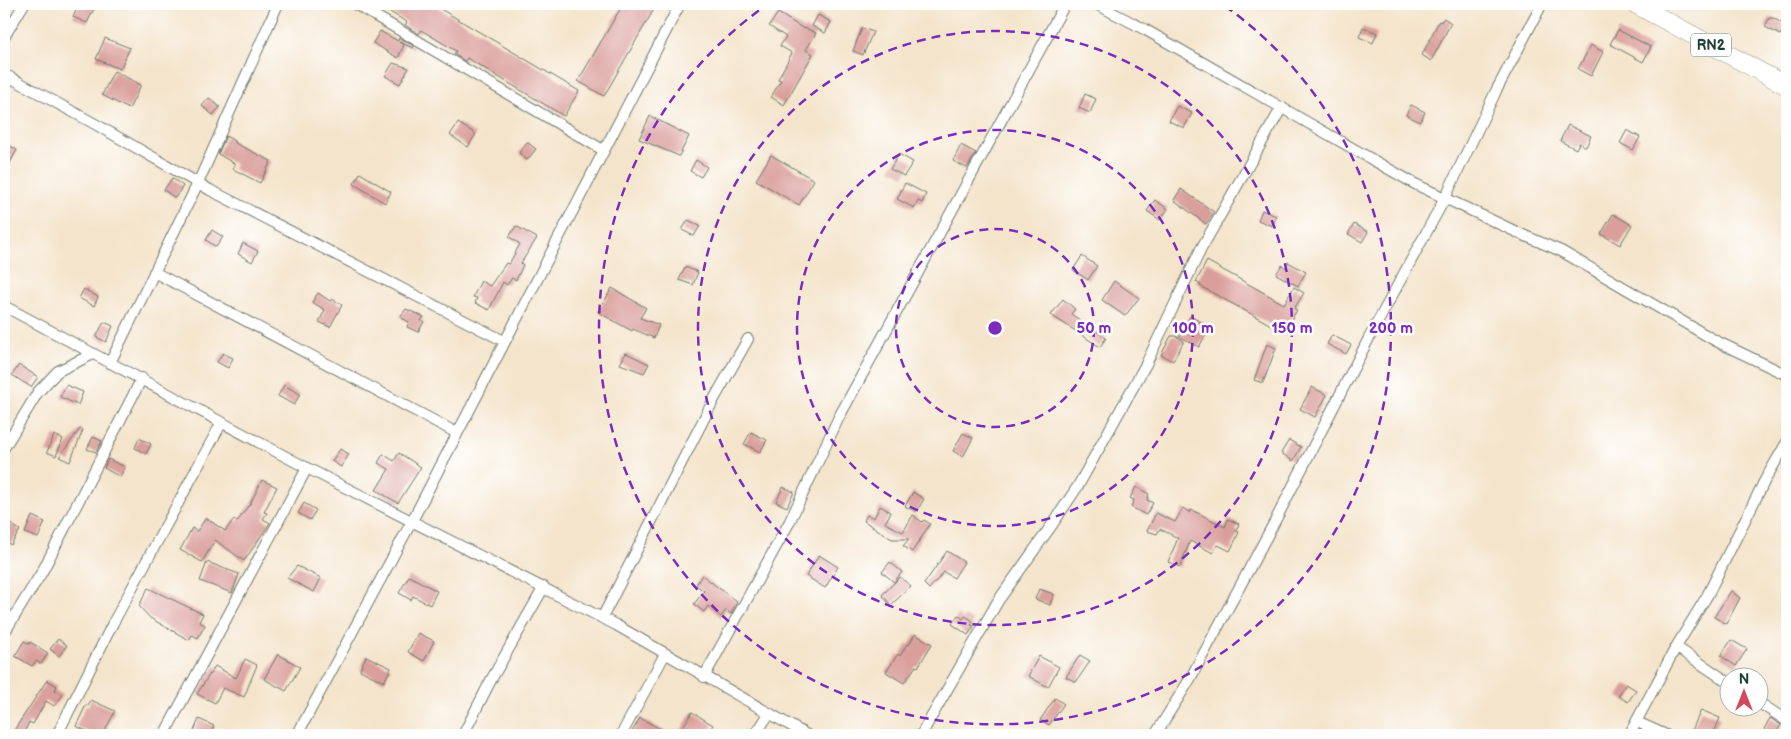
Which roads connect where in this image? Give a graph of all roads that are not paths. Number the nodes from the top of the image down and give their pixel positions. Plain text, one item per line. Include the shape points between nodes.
1 (24, 4) edge
2 (278, 4) edge
3 (355, 4) edge
4 (680, 4) edge
5 (1065, 4) edge
6 (1096, 4) edge
7 (1542, 4) edge
8 (1635, 4) edge
9 (4, 37) edge
10 (4, 74) edge
11 (1787, 86) edge
12 (1282, 108) junction
13 (604, 150) junction
14 (198, 183) junction
15 (1445, 198) junction
16 (154, 272) junction
17 (4, 306) edge
18 (748, 339) dead end
19 (504, 341) junction
20 (93, 354) junction
21 (110, 363) junction
22 (1787, 375) edge
23 (142, 378) junction
24 (222, 422) junction
25 (457, 434) junction
26 (1787, 442) edge
27 (4, 448) edge
28 (307, 468) junction
29 (412, 521) junction
30 (544, 587) junction
31 (602, 618) junction
32 (4, 633) edge
33 (1676, 647) junction
34 (665, 654) junction
35 (1718, 675) edge
36 (704, 677) junction
37 (1768, 709) edge
38 (769, 714) junction
39 (1787, 721) edge
40 (1637, 722) junction
41 (57, 735) edge
42 (164, 735) edge
43 (297, 735) edge
44 (463, 735) edge
45 (621, 735) edge
46 (755, 735) edge
47 (807, 735) edge
48 (921, 735) edge
49 (1155, 735) edge
50 (1629, 735) edge
51 (1666, 735) edge

1 - 9 street
2 - 14 street
3 - 13 street
4 - 13 street
5 - 36 street via 839,417 789,523
6 - 12 street
7 - 15 street
8 - 11 highway, RN2
10 - 14 street
12 - 15 street
12 - 48 street via 1201,249 1146,364 1078,486 998,601
13 - 19 street
14 - 16 street
14 - 19 street
15 - 22 street via 1561,251 1716,340
15 - 49 street via 1190,679
16 - 21 street
16 - 25 street
17 - 20 street
18 - 31 street
19 - 25 street
20 - 21 street
20 - 27 street via 58,371 38,392
21 - 23 street
23 - 24 street
23 - 32 street via 42,572
24 - 28 street
24 - 41 street via 113,623
25 - 29 street
26 - 33 street via 1707,596
28 - 29 street
28 - 42 street
29 - 30 street
29 - 43 street
30 - 31 street
30 - 44 street
31 - 34 street
33 - 35 street
33 - 40 street
34 - 36 street
34 - 45 street
36 - 38 street
37 - 39 street
38 - 46 street
38 - 47 street
40 - 50 street
40 - 51 street

